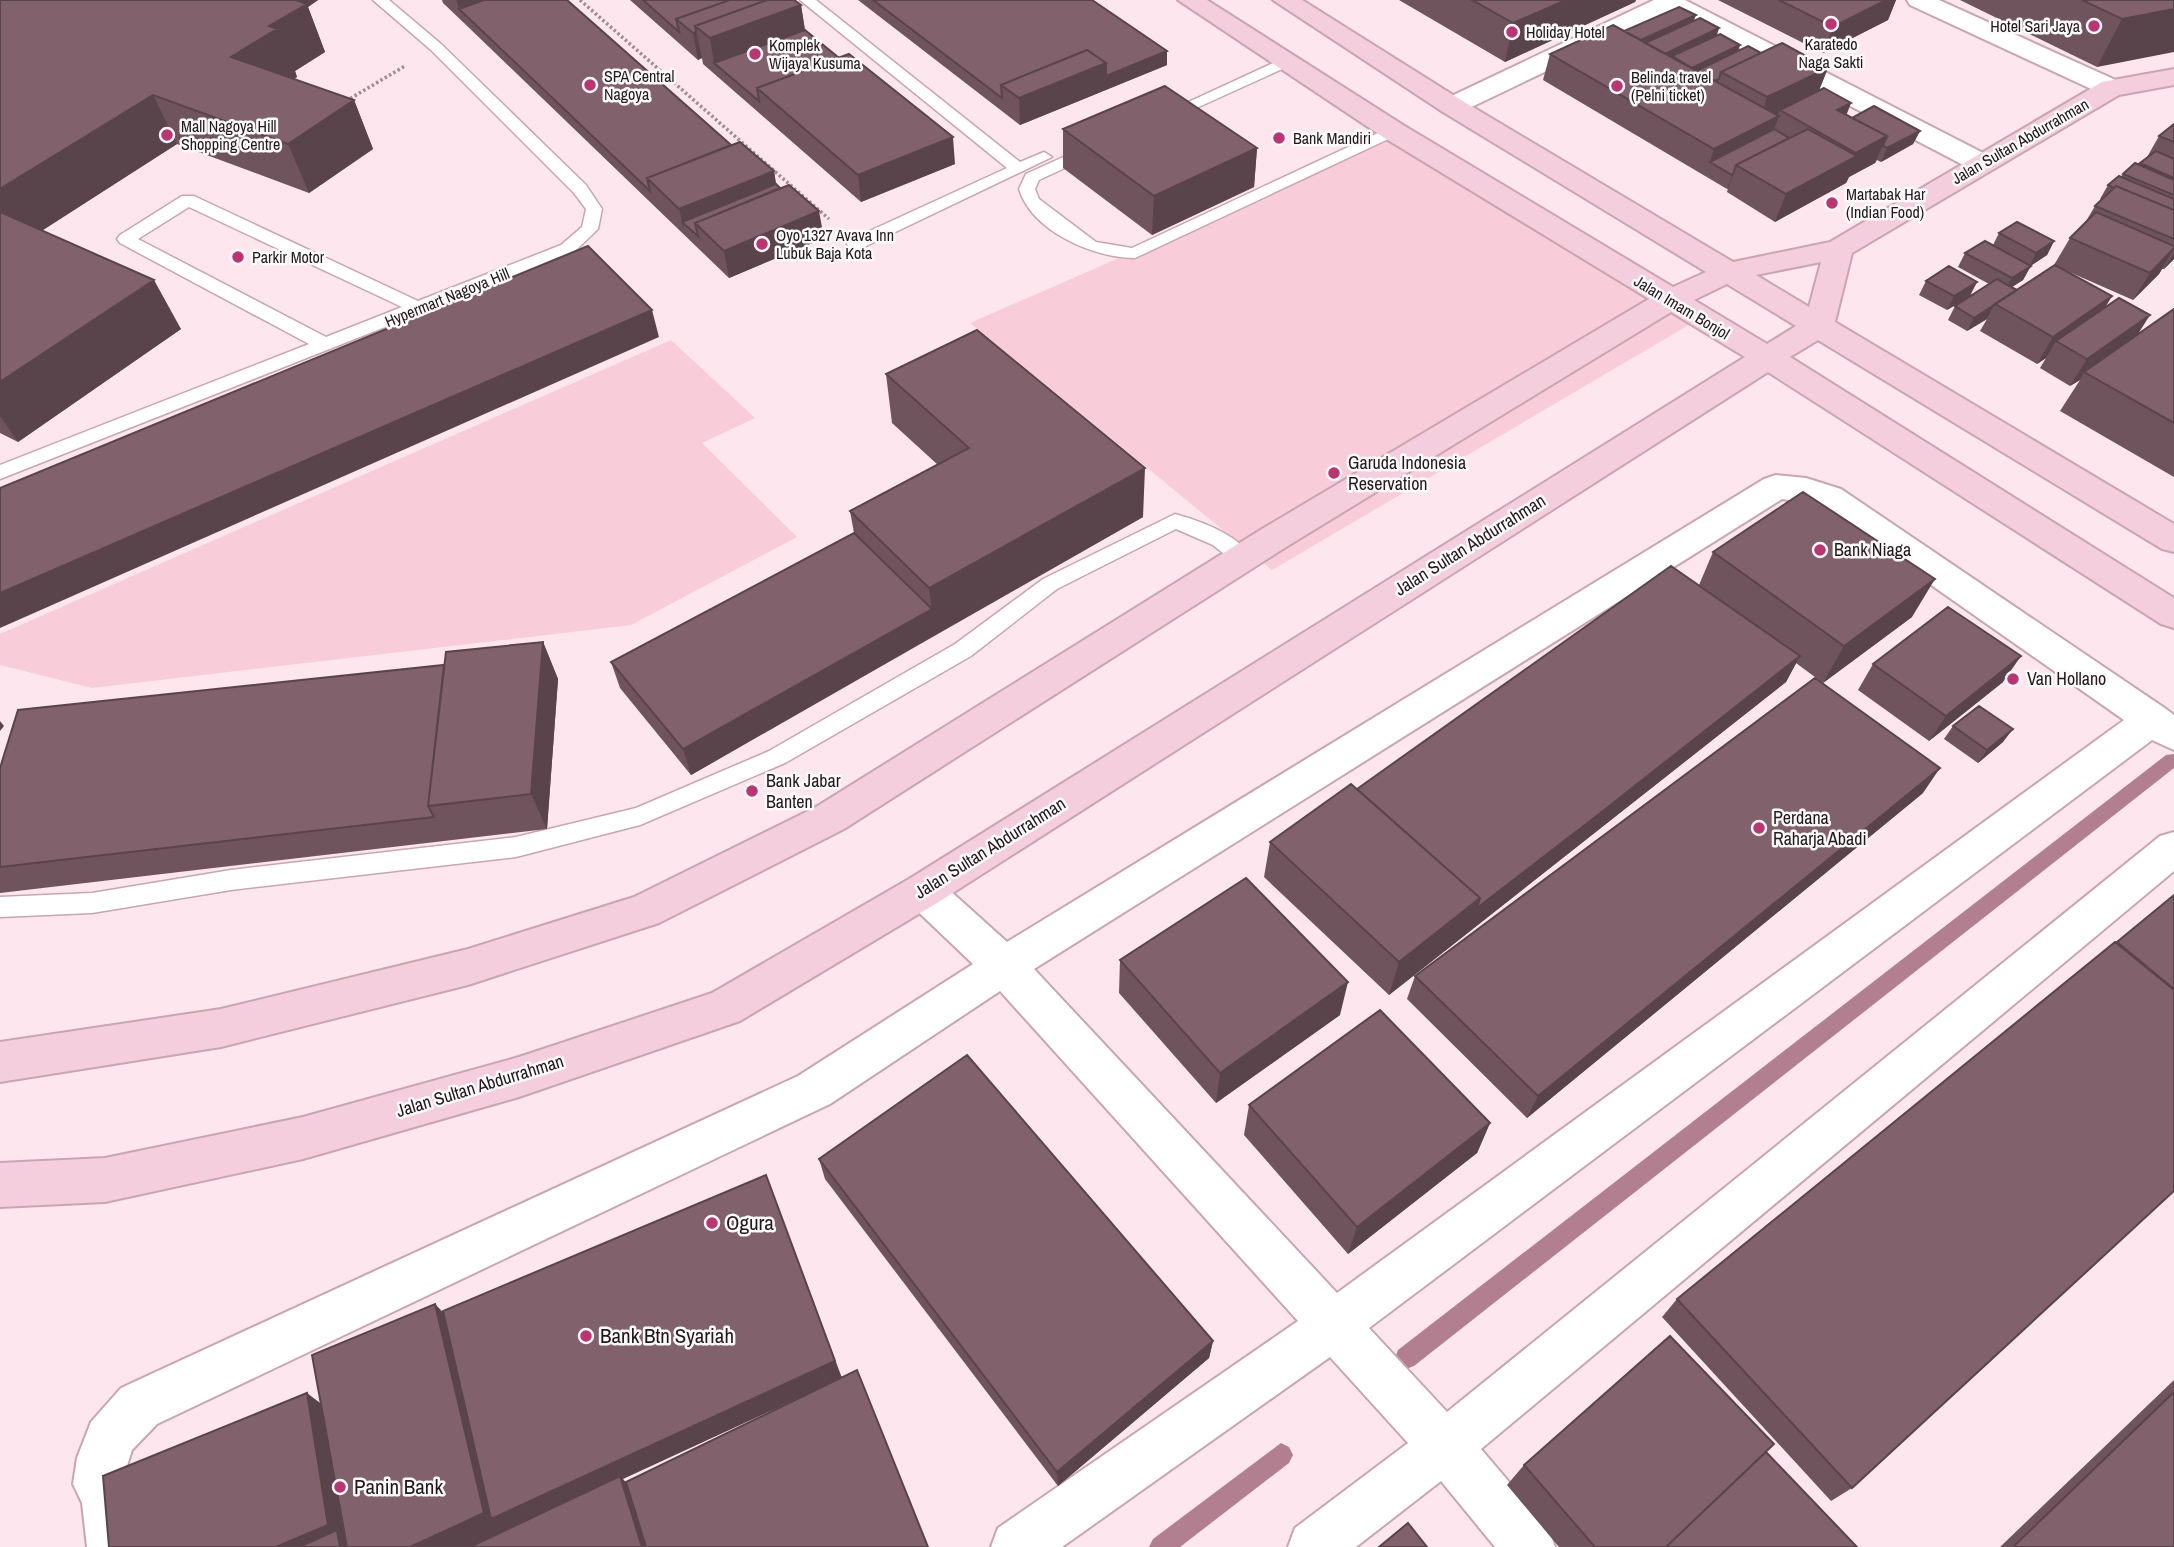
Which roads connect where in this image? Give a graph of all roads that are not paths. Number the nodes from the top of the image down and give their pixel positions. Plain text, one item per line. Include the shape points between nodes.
1 (380, 0) edge
2 (807, 0) edge
3 (1190, 0) edge
4 (1919, 0) edge
5 (1288, 1) edge
6 (1668, 1) edge
7 (1278, 57) junction
8 (2174, 77) edge
9 (2111, 88) junction
10 (1452, 106) junction
11 (1145, 118) edge
12 (1393, 131) junction
13 (1101, 138) joint
14 (1981, 163) junction
15 (1018, 169) junction
16 (856, 243) road end
17 (1839, 249) junction
18 (1729, 272) junction
19 (1669, 300) junction
20 (418, 308) junction
21 (1819, 325) junction
22 (326, 345) junction
23 (1767, 357) junction
24 (0, 472) edge
25 (2174, 540) edge
26 (1242, 558) junction
27 (2174, 615) edge
28 (2165, 728) edge
29 (2174, 848) edge
30 (923, 891) junction
31 (0, 907) edge
32 (1004, 965) junction
33 (0, 1062) edge
34 (0, 1185) edge
35 (1332, 1326) junction
36 (1445, 1446) junction
37 (113, 1547) edge
38 (1017, 1547) edge
39 (1314, 1547) edge
40 (1529, 1547) edge

1 - 20 lane, Hypermart Nagoya Hill via 436,47 580,189 594,209 590,229 567,248
2 - 15 lane
3 - 7 main road, Jalan Imam Bonjol
4 - 9 street
5 - 10 main road
6 - 10 street
6 - 14 street
7 - 11 lane
7 - 12 main road, Jalan Imam Bonjol
8 - 9 main road, Jalan Sultan Abdurrahman
9 - 14 main road, Jalan Sultan Abdurrahman
10 - 18 main road
12 - 13 lane via 1135,253 1115,254 1091,249 1031,201 1027,188 1032,177
12 - 19 main road, Jalan Imam Bonjol
13 - 15 lane
14 - 17 main road, Jalan Sultan Abdurrahman
15 - 16 lane
17 - 18 main road, Jalan Sultan Abdurrahman
17 - 21 main road
18 - 19 main road, Jalan Sultan Abdurrahman
18 - 21 main road
19 - 23 main road, Jalan Imam Bonjol
19 - 26 main road, Jalan Sultan Abdurrahman
20 - 22 lane, Hypermart Nagoya Hill
20 - 22 lane via 188,200 126,239
21 - 23 main road, Jalan Sultan Abdurrahman
21 - 25 main road
22 - 24 lane, Hypermart Nagoya Hill
23 - 27 main road, Jalan Imam Bonjol
23 - 30 main road, Jalan Sultan Abdurrahman
26 - 31 lane via 1220,540 1175,521 1050,584 963,650 777,757 640,816 516,847 231,880 92,903
26 - 33 main road, Jalan Sultan Abdurrahman via 830,818 645,911 468,967 222,1028
28 - 32 street via 1829,497 1776,487
28 - 35 street
29 - 36 street
30 - 32 street
30 - 34 main road, Jalan Sultan Abdurrahman via 725,1008 519,1077 303,1138 105,1180
32 - 35 street
32 - 37 street via 814,1090 139,1406 101,1451 99,1484 106,1490
35 - 36 street
35 - 38 street
36 - 39 street
36 - 40 street

